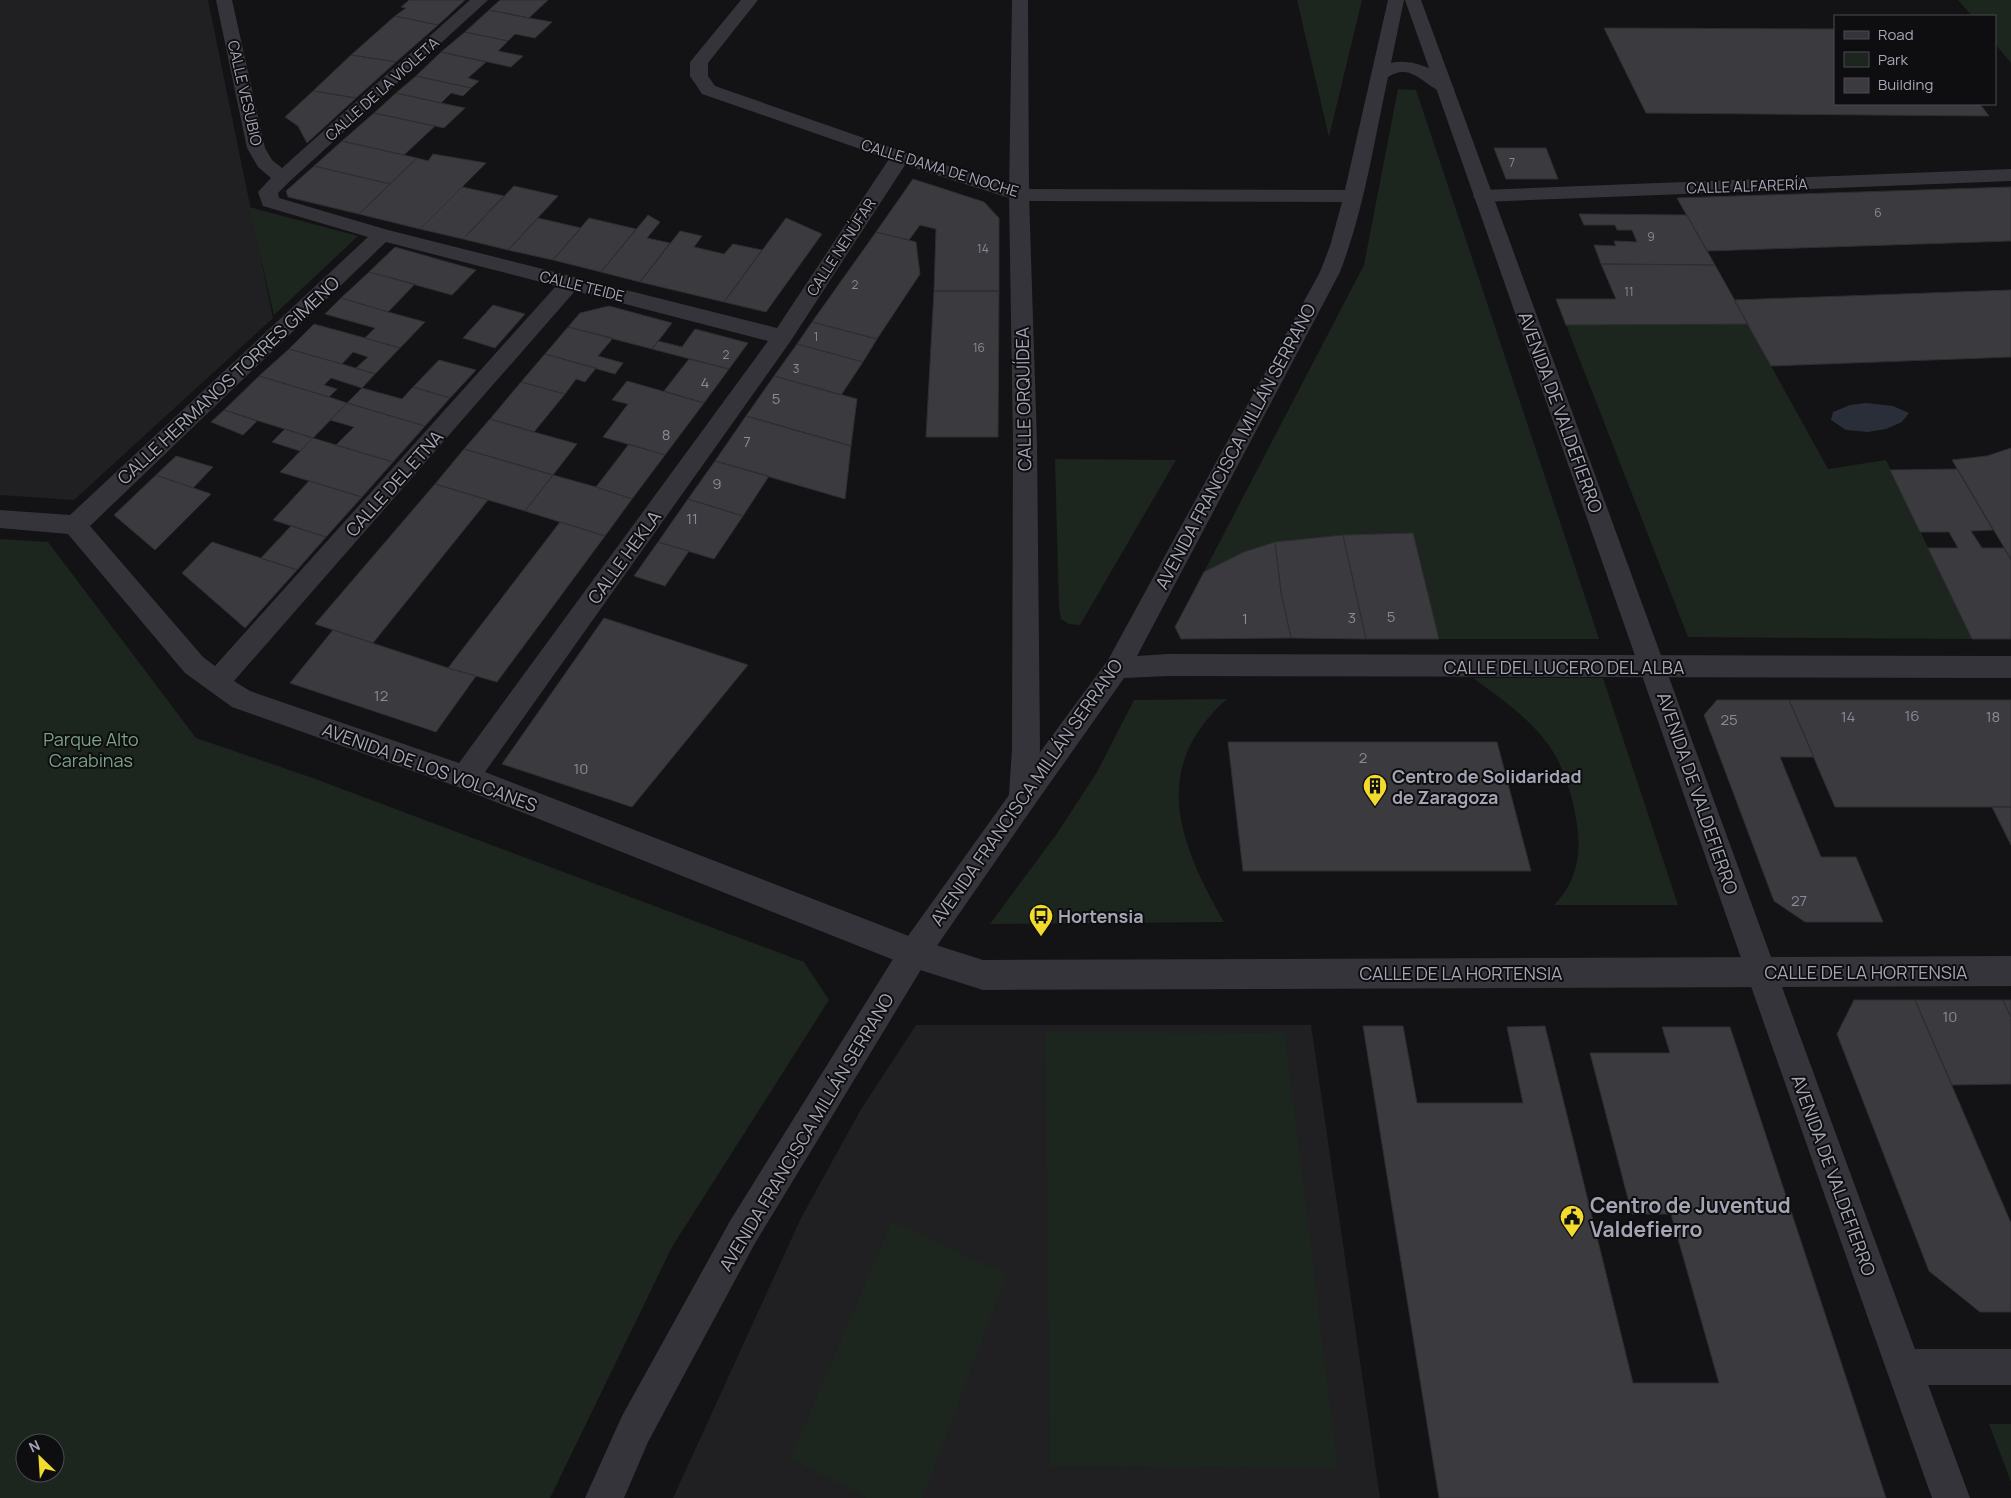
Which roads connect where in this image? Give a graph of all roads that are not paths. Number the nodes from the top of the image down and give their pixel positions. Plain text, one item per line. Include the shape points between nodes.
1 (224, 0) edge
2 (480, 0) edge
3 (750, 0) edge
4 (1020, 0) edge
5 (1396, 0) edge
6 (1413, 0) edge
7 (1378, 76) junction
8 (1445, 88) junction
9 (900, 157) junction
10 (2011, 175) edge
11 (282, 178) junction
12 (1019, 195) junction
13 (1353, 196) junction
14 (1483, 196) junction
15 (382, 235) junction
16 (571, 283) junction
17 (782, 336) junction
18 (0, 519) edge
19 (75, 524) junction
20 (1654, 667) junction
21 (2011, 667) edge
22 (1116, 668) junction
23 (216, 684) junction
24 (465, 777) junction
25 (1023, 798) junction
26 (914, 953) junction
27 (2011, 971) edge
28 (1760, 972) junction
29 (1904, 1367) junction
30 (2011, 1367) edge
31 (604, 1498) edge
32 (1952, 1498) edge

1 - 11 street, CALLE VESUBIO via 256,148 265,163
2 - 11 street, CALLE DE LA VIOLETA
3 - 9 street, CALLE DAMA DE NOCHE via 699,62 699,76 708,90
4 - 12 street, CALLE ORQUÍDEA
5 - 7 street, AVENIDA FRANCISCA MILLÁN SERRANO
6 - 8 street, AVENIDA DE VALDEFIERRO
7 - 8 street via 1398,68 1417,69
7 - 13 street, AVENIDA FRANCISCA MILLÁN SERRANO
8 - 14 street, AVENIDA DE VALDEFIERRO
9 - 12 street, CALLE DAMA DE NOCHE
9 - 17 street, CALLE NENÚFAR
10 - 14 street, CALLE ALFARERÍA
11 - 15 street, CALLE DE LA VIOLETA via 268,192 274,205
12 - 13 street, CALLE DAMA DE NOCHE
12 - 25 street, CALLE ORQUÍDEA via 1025,443 1026,748
13 - 22 street, AVENIDA FRANCISCA MILLÁN SERRANO via 1330,272
14 - 20 street, AVENIDA DE VALDEFIERRO
15 - 16 street, CALLE TEIDE
15 - 19 street, CALLE HERMANOS TORRES GIMENO
16 - 17 street, CALLE TEIDE
16 - 23 street, CALLE DEL ETNA
17 - 24 street, CALLE HEKLA
18 - 19 street
19 - 23 street, AVENIDA DE LOS VOLCANES via 194,665
20 - 21 street, CALLE DEL LUCERO DEL ALBA
20 - 22 street, CALLE DEL LUCERO DEL ALBA via 1168,665
20 - 28 street, AVENIDA DE VALDEFIERRO
22 - 25 street, AVENIDA FRANCISCA MILLÁN SERRANO
23 - 24 street, AVENIDA DE LOS VOLCANES via 241,699
24 - 26 street, AVENIDA DE LOS VOLCANES
25 - 26 street, AVENIDA FRANCISCA MILLÁN SERRANO
26 - 28 street, CALLE DE LA HORTENSIA via 983,975
26 - 31 street, AVENIDA FRANCISCA MILLÁN SERRANO via 742,1233 635,1429
27 - 28 street, CALLE DE LA HORTENSIA
28 - 29 street, AVENIDA DE VALDEFIERRO
29 - 30 street
29 - 32 street, AVENIDA DE VALDEFIERRO

